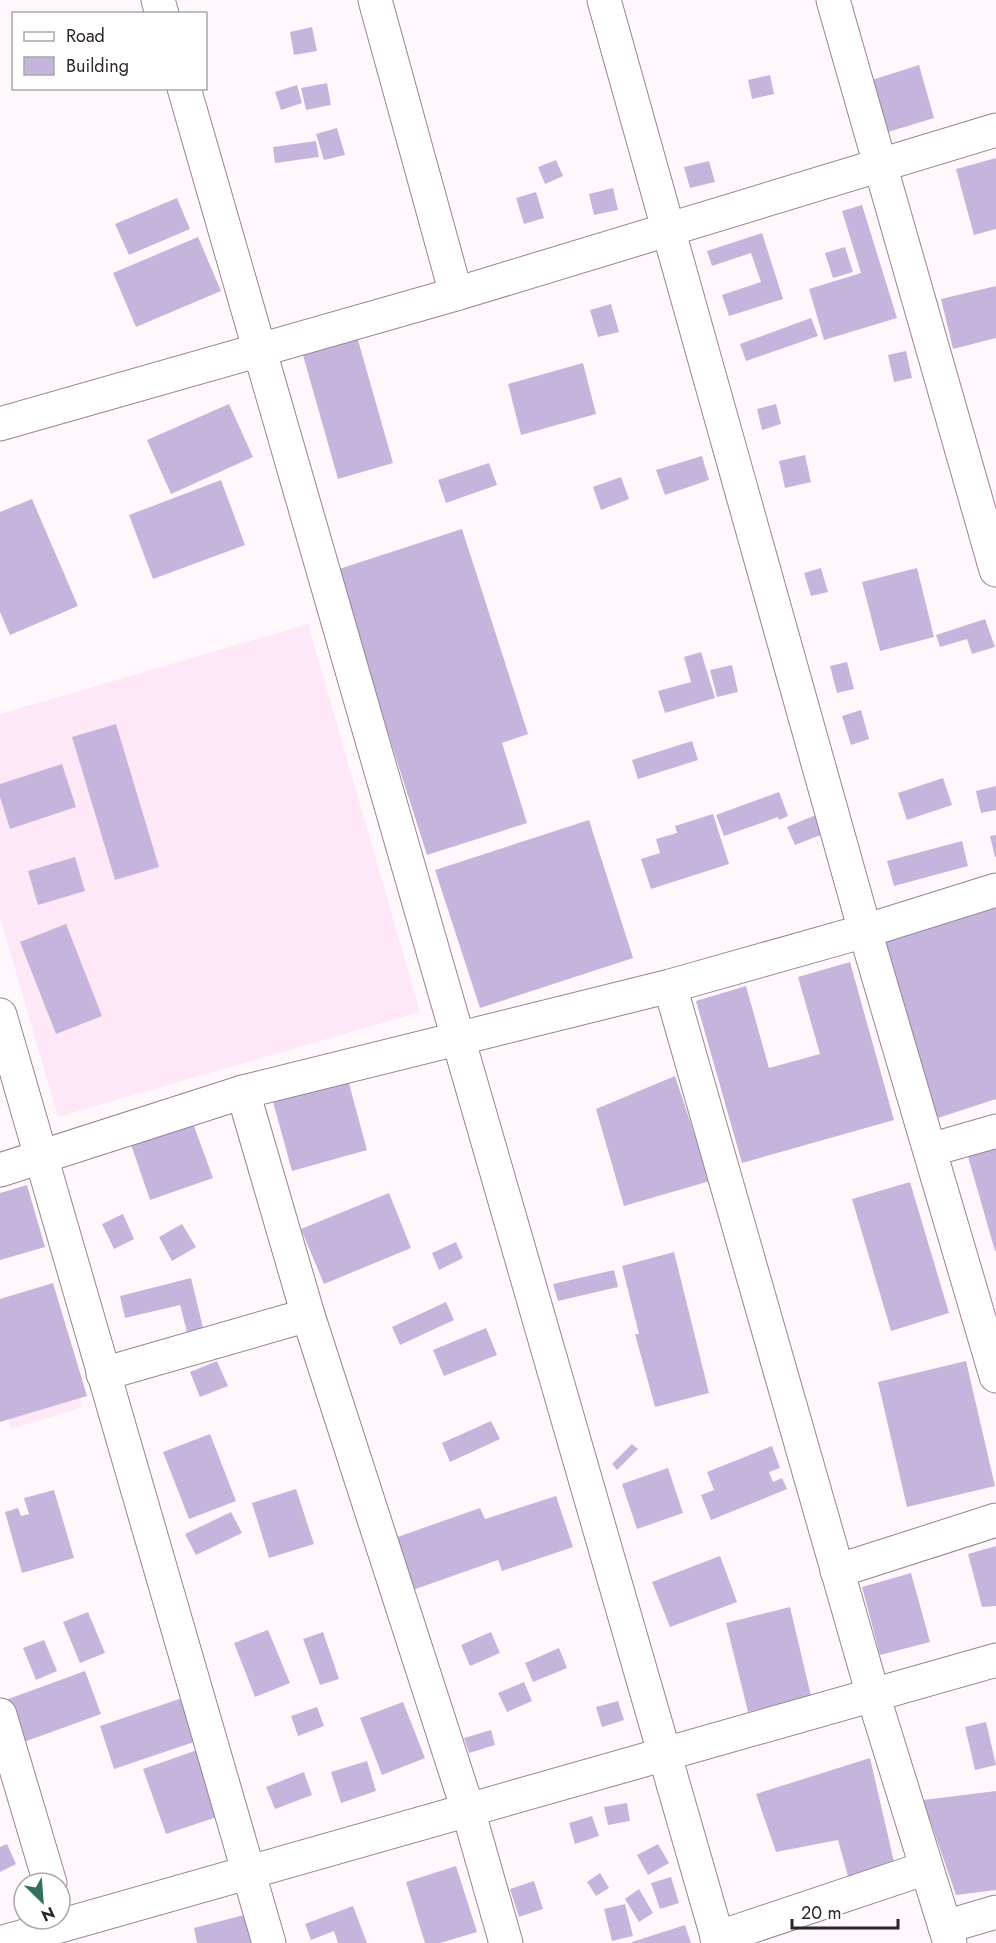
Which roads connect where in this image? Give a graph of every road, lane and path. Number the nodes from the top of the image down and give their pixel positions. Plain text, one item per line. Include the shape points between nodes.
1 (375, 0) edge
2 (604, 0) edge
3 (833, 0) edge
4 (184, 90) edge
5 (996, 130) edge
6 (881, 165) junction
7 (668, 230) junction
8 (456, 294) junction
9 (258, 350) junction
10 (0, 424) edge
11 (996, 570) edge
12 (996, 890) edge
13 (865, 931) junction
14 (670, 986) junction
15 (0, 1015) edge
16 (456, 1038) junction
17 (243, 1092) junction
18 (996, 1131) edge
19 (930, 1150) junction
20 (40, 1158) junction
21 (0, 1170) edge
22 (308, 1315) junction
23 (103, 1374) junction
24 (996, 1376) edge
25 (996, 1520) edge
26 (837, 1571) junction
27 (996, 1660) edge
28 (873, 1695) junction
29 (0, 1715) edge
30 (664, 1755) junction
31 (468, 1810) junction
32 (926, 1868) junction
33 (46, 1871) edge
34 (248, 1873) junction
35 (996, 1912) edge
36 (72, 1925) edge
37 (50, 1931) edge
38 (947, 1935) edge
39 (718, 1940) edge
40 (0, 1943) edge
41 (269, 1943) edge
42 (506, 1943) edge

1 - 8 street
2 - 7 street
3 - 6 street
4 - 9 street
5 - 6 street
6 - 7 street
6 - 11 street
7 - 8 street
7 - 13 street
8 - 9 street
9 - 10 street
9 - 16 street
12 - 13 street
13 - 14 street
13 - 19 street
14 - 16 street
14 - 26 street
15 - 20 street
16 - 17 street
16 - 30 street
17 - 20 street
17 - 22 street
18 - 19 street
19 - 24 street
20 - 21 street
20 - 23 street
22 - 23 street
22 - 31 street
23 - 34 street
25 - 26 street
26 - 28 street
27 - 28 street
28 - 30 street
28 - 32 street
29 - 33 street
30 - 31 street
30 - 39 street
31 - 34 street
31 - 42 street
32 - 38 street
32 - 39 street
34 - 36 street
34 - 41 street
35 - 38 street
37 - 40 street

